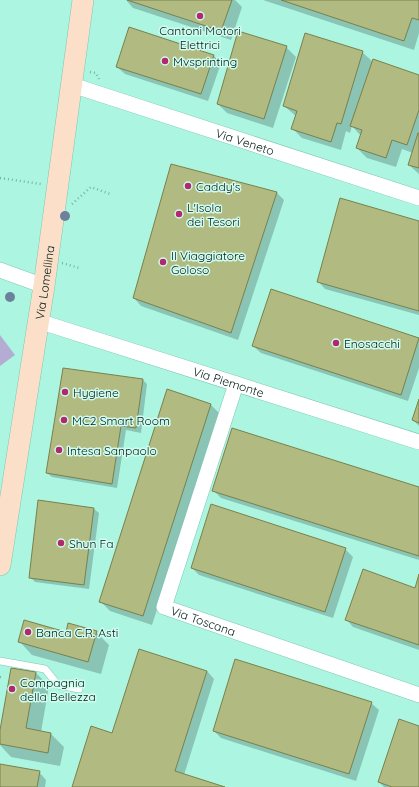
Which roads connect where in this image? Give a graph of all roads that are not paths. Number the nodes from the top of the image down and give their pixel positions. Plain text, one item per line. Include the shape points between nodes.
1 (83, 0) edge
2 (72, 85) junction
3 (419, 198) edge
4 (0, 270) edge
5 (44, 286) junction
6 (38, 321) junction
7 (236, 384) junction
8 (419, 442) edge
9 (0, 564) edge
10 (0, 661) edge
11 (79, 690) dead end
12 (419, 695) edge

1 - 2 main road, Via Lomellina
2 - 3 street, Via Veneto
2 - 5 main road, Via Lomellina
4 - 5 street
5 - 6 main road, Via Lomellina
6 - 7 street, Via Piemonte
6 - 9 main road, Via Lomellina
7 - 8 street, Via Piemonte
7 - 12 street, Via Toscana via 164,607
10 - 11 lane via 45,669 58,685

